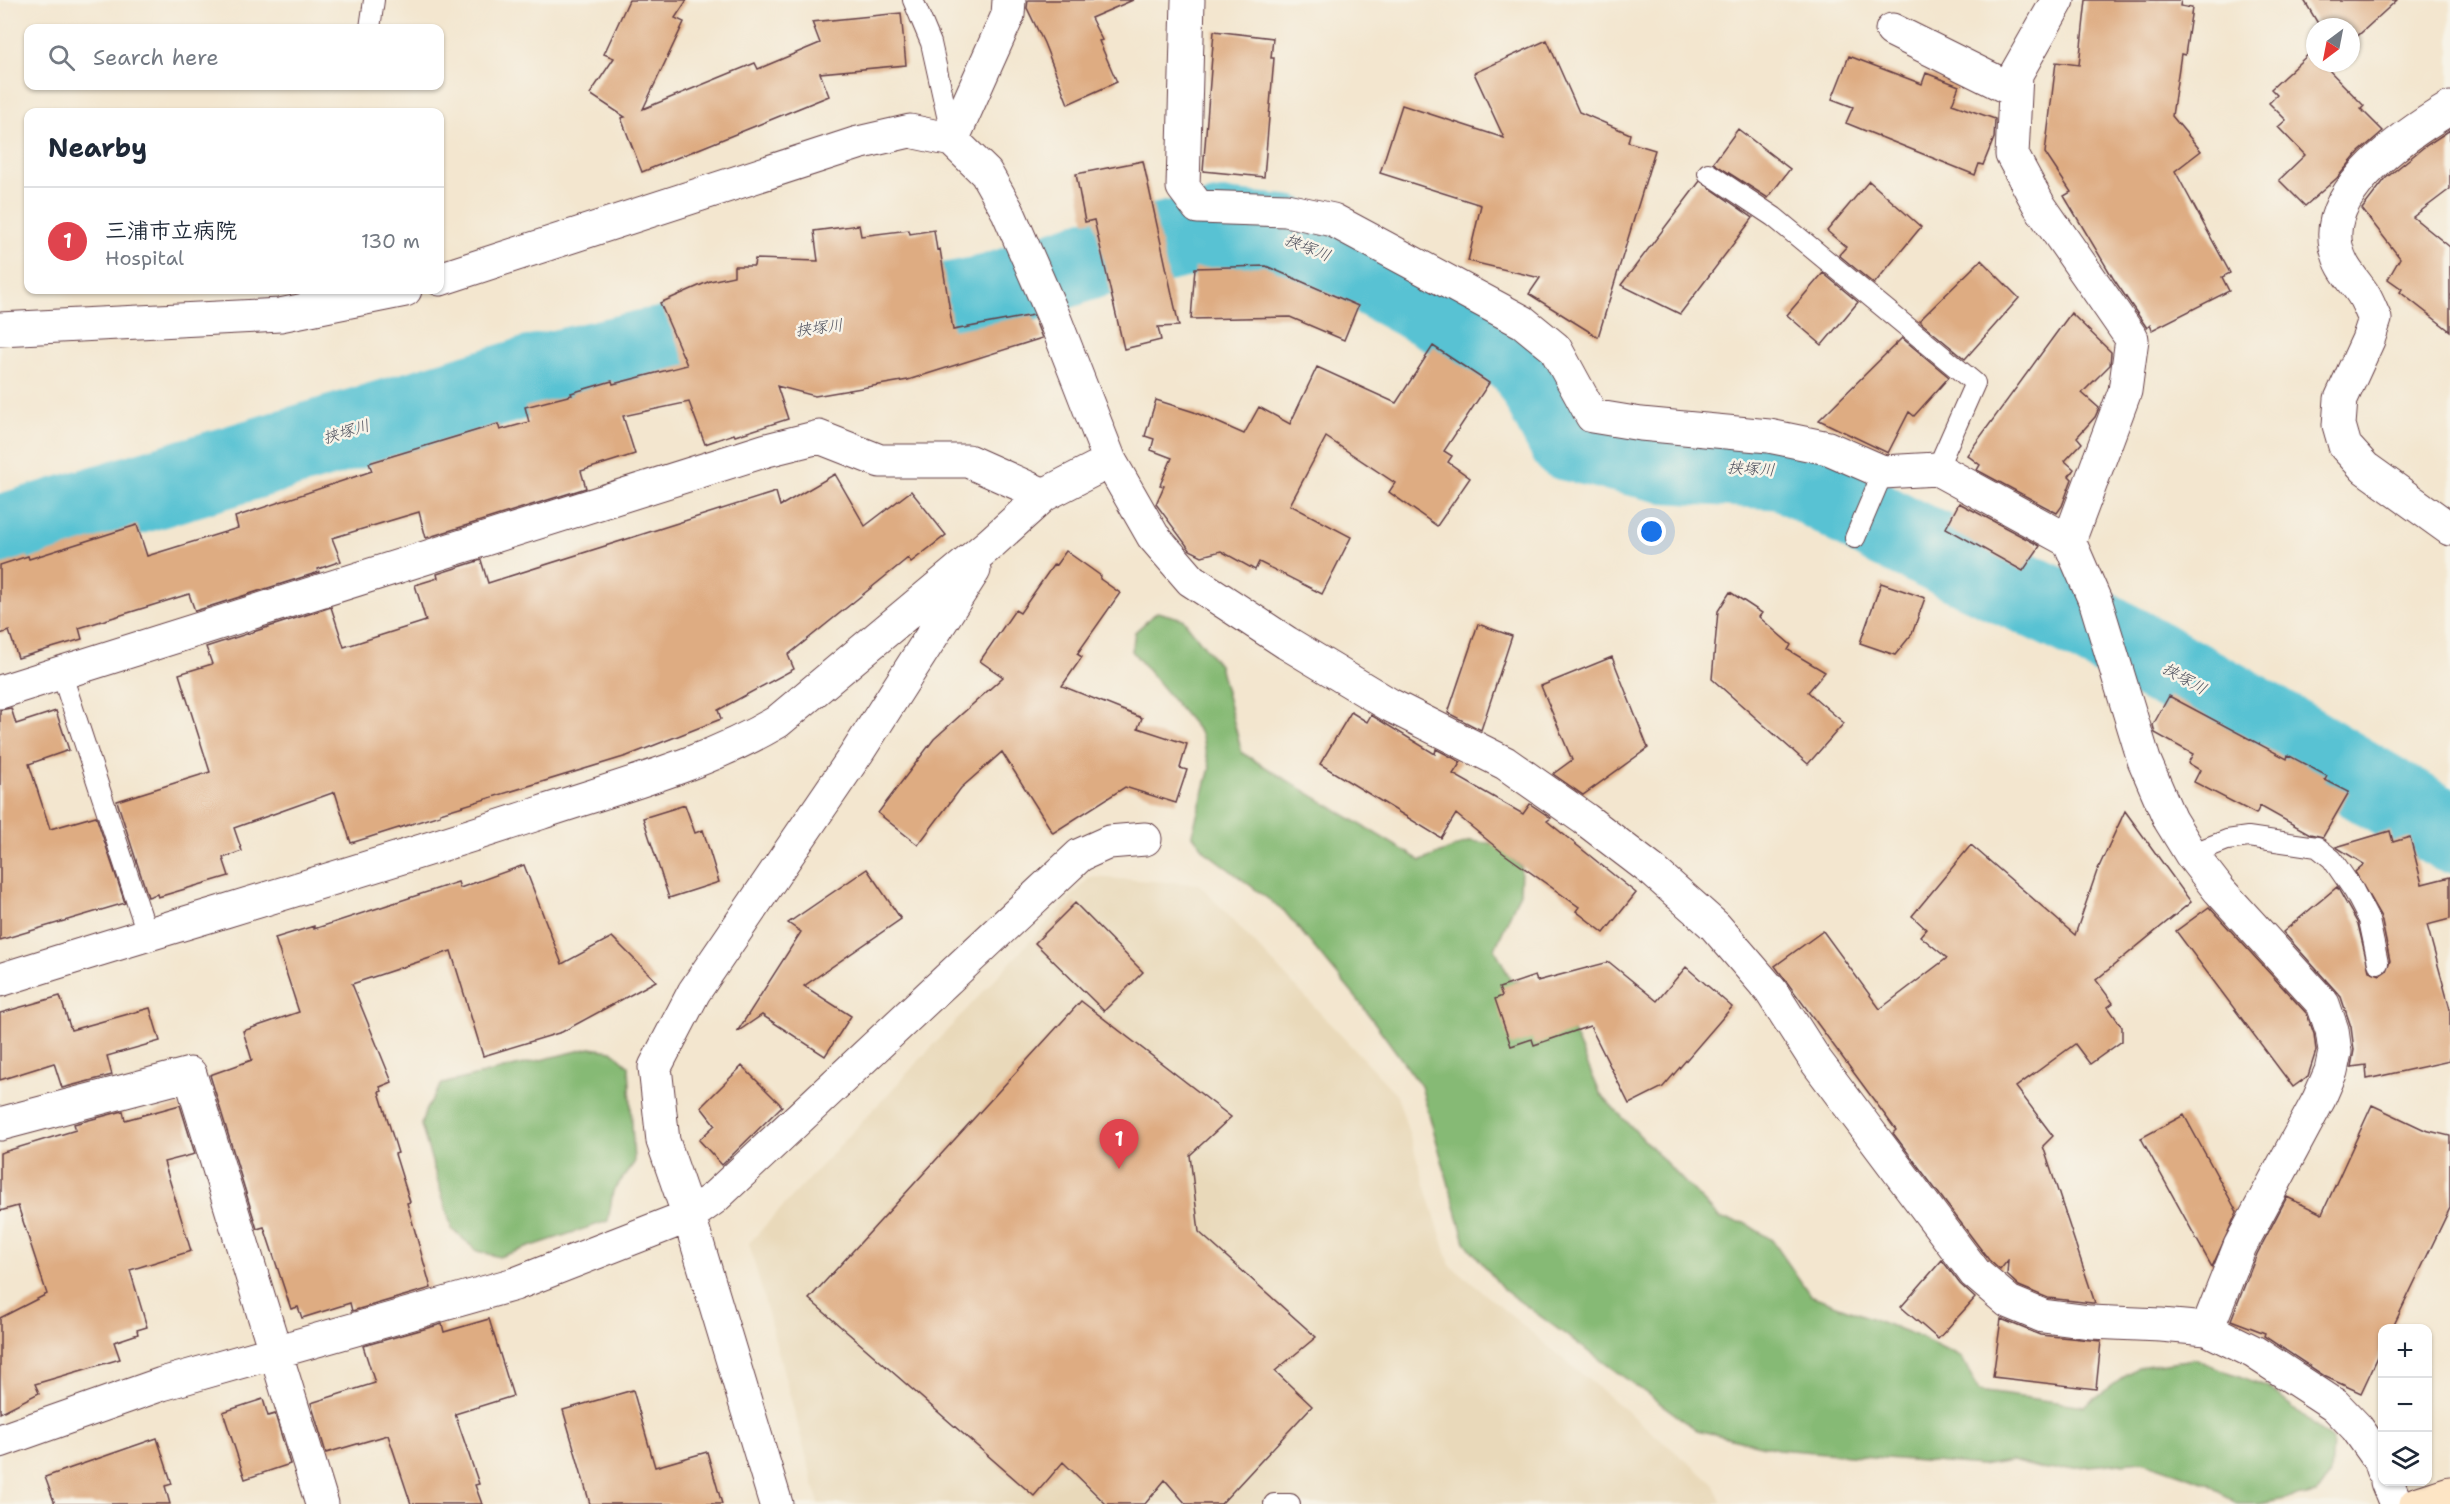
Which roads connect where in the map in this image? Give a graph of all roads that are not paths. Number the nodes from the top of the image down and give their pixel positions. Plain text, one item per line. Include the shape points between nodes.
1 (374, 0) edge
2 (913, 0) edge
3 (1008, 0) edge
4 (1188, 0) edge
5 (2058, 0) edge
6 (371, 24) edge
7 (1892, 30) dead end
8 (2015, 91) junction
9 (2450, 108) edge
10 (952, 140) junction
11 (1708, 173) dead end
12 (444, 278) edge
13 (385, 294) edge
14 (0, 329) edge
15 (1110, 461) junction
16 (1937, 469) junction
17 (1883, 472) junction
18 (1044, 495) junction
19 (2450, 529) edge
20 (1855, 538) dead end
21 (2069, 541) junction
22 (990, 544) junction
23 (61, 672) junction
24 (0, 692) edge
25 (1145, 839) dead end
26 (2191, 854) junction
27 (147, 933) junction
28 (2378, 963) dead end
29 (0, 980) edge
30 (0, 1124) edge
31 (689, 1216) junction
32 (2207, 1329) junction
33 (275, 1352) junction
34 (0, 1441) edge
35 (2378, 1458) edge
36 (2389, 1486) edge
37 (2450, 1493) edge
38 (322, 1504) edge
39 (776, 1504) edge
40 (1274, 1504) edge
41 (1290, 1504) edge
42 (2396, 1504) edge
43 (2416, 1504) edge

1 - 6 lane
2 - 10 lane via 931,43
3 - 10 street via 1008,15
4 - 17 street via 1183,187 1198,207 1286,210 1333,219 1524,322 1555,348 1592,416 1828,448
5 - 8 street via 2016,74
7 - 8 street
8 - 21 street via 2012,155 2039,205 2132,339 2125,391
9 - 19 street via 2364,173 2349,192 2337,218 2336,244 2345,272 2363,294 2375,319 2341,399 2339,425 2345,446 2365,468
10 - 12 street via 910,131 858,143
10 - 15 street via 986,173 1008,212
11 - 16 lane via 1774,217 1975,383
13 - 14 street via 280,315
15 - 18 street
15 - 32 street via 1154,536 1191,580 1389,705 1531,780 1653,871 1715,926 1771,991 1816,1061 1975,1273 2009,1302 2043,1316 2078,1321
16 - 17 street
16 - 21 street
17 - 20 lane
18 - 22 street
18 - 23 street via 969,461 880,461 819,437
21 - 26 street via 2096,603 2144,760 2170,820
22 - 27 street via 777,722 743,742 429,850
22 - 31 street via 857,753 694,992 655,1067 663,1141
23 - 24 street
23 - 27 lane
25 - 31 street via 1109,842 1080,855
26 - 28 lane via 2227,840 2248,837 2317,847 2332,859 2354,891 2369,921
26 - 32 street via 2323,1005 2335,1052 2319,1099 2240,1246
27 - 29 street
30 - 33 street via 190,1074
31 - 33 street via 515,1284
31 - 39 street
32 - 35 street via 2254,1352 2335,1405
33 - 34 street via 151,1387
33 - 38 street
36 - 42 street
37 - 43 street
40 - 41 lane

